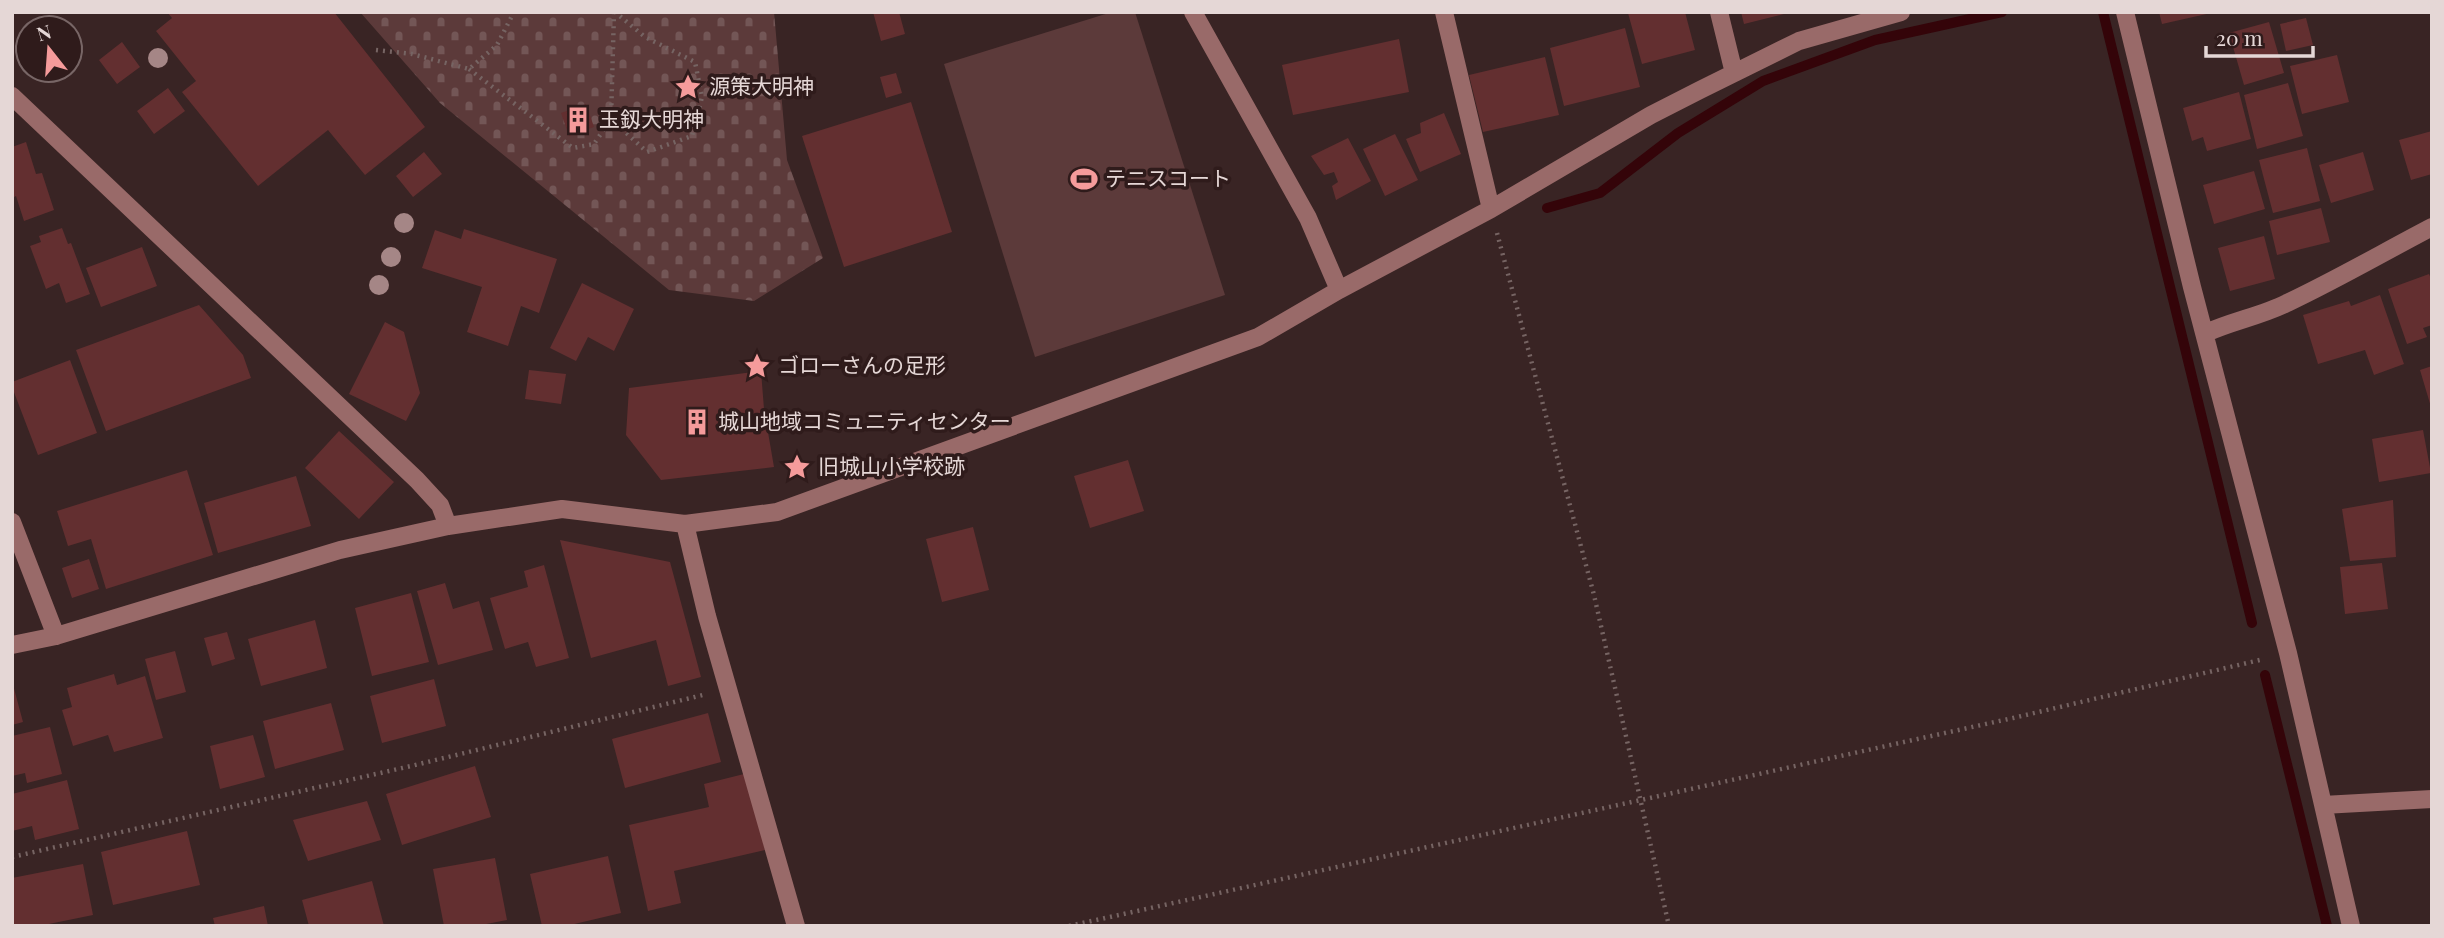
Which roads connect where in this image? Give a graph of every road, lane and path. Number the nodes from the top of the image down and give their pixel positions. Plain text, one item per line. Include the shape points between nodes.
1 (514, 12) edge
2 (615, 12) edge
3 (1193, 12) edge
4 (1444, 12) edge
5 (1719, 12) edge
6 (1901, 12) edge
7 (2125, 12) edge
8 (376, 50) dead end
9 (469, 69) junction
10 (1734, 73) junction
11 (12, 96) edge
12 (611, 119) junction
13 (1491, 209) junction
14 (2432, 227) edge
15 (1339, 290) junction
16 (2206, 333) junction
17 (12, 522) edge
18 (685, 524) junction
19 (448, 526) junction
20 (56, 636) junction
21 (12, 645) edge
22 (2288, 653) junction
23 (728, 688) junction
24 (2432, 799) edge
25 (1642, 800) junction
26 (2323, 806) junction
27 (12, 857) edge
28 (796, 926) edge
29 (1069, 926) edge
30 (1670, 926) edge
31 (2351, 926) edge

1 - 9 path via 497,45
2 - 12 path
2 - 12 path via 645,37 695,62 702,97 692,136 647,152
3 - 15 street via 1308,218
4 - 13 street
5 - 10 street
6 - 10 street via 1798,41
7 - 16 street
8 - 9 path
9 - 12 path via 573,148 594,144
10 - 13 street via 1651,115
11 - 19 street via 417,480 440,505
13 - 15 street
13 - 25 path via 1594,595
14 - 16 street via 2286,304
15 - 18 street via 1258,337 777,512
16 - 22 street
17 - 20 street
18 - 19 street via 562,509
18 - 23 street
19 - 20 street via 340,550
20 - 21 street
22 - 25 path
22 - 26 street
23 - 27 path
23 - 28 street
24 - 26 street
25 - 29 path
25 - 30 path
26 - 31 street

